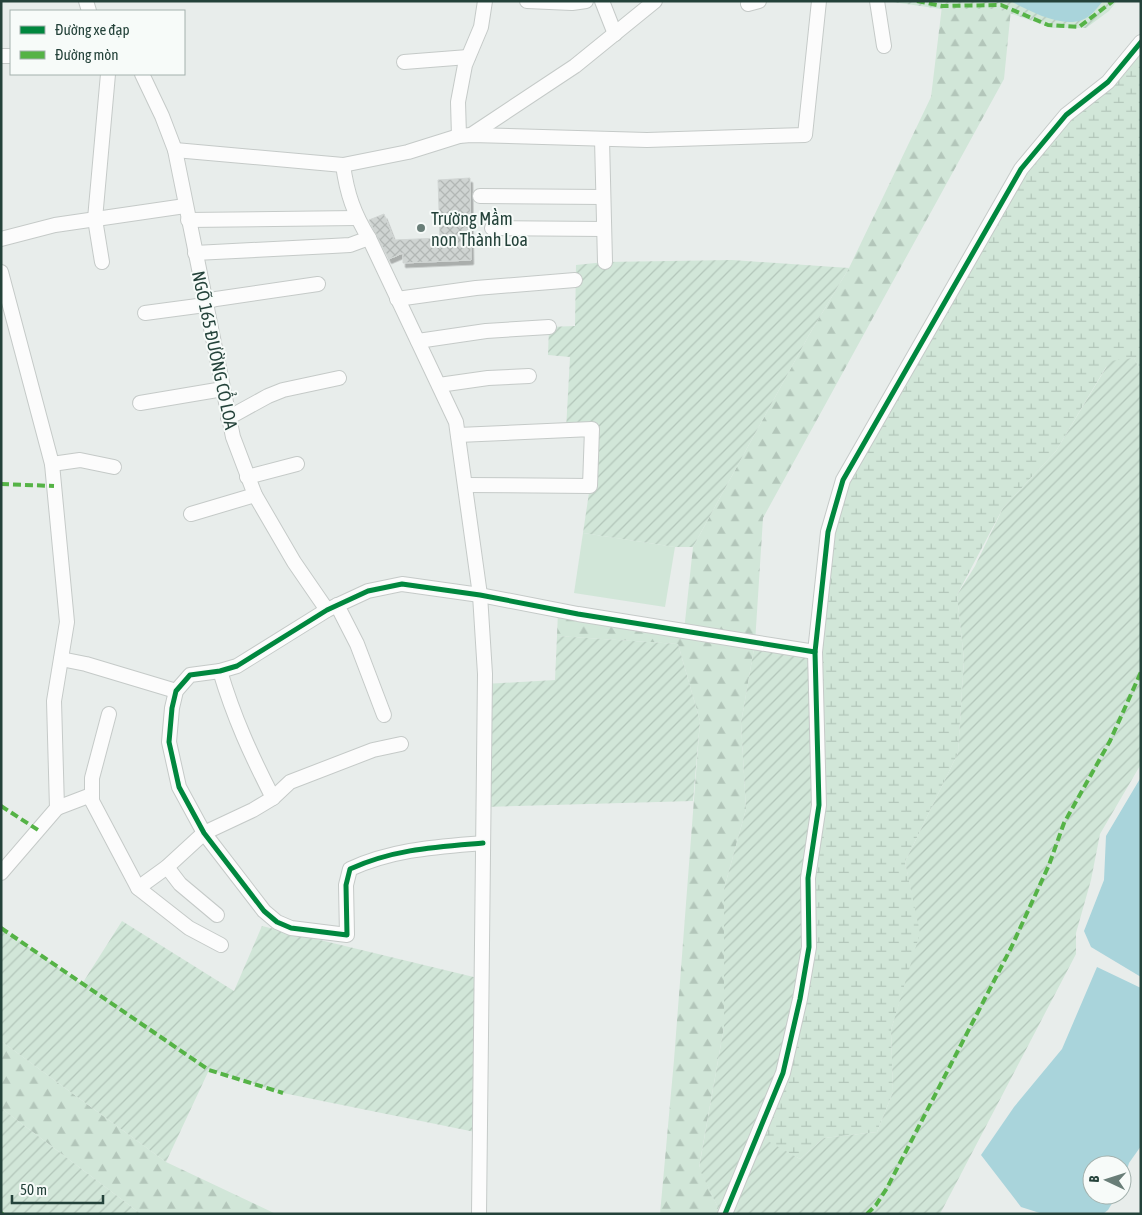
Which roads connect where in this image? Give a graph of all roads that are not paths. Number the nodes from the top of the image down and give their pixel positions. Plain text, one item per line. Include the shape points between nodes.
1 (485, 1) edge
2 (527, 1) edge
3 (586, 1) edge
4 (602, 1) edge
5 (655, 1) edge
6 (819, 1) edge
7 (877, 1) edge
8 (615, 34) junction
9 (1141, 42) edge
10 (884, 46) dead end
11 (468, 57) junction
12 (404, 62) dead end
13 (108, 75) edge
14 (142, 75) edge
15 (465, 136) junction
16 (602, 139) junction
17 (174, 150) junction
18 (343, 165) junction
19 (480, 196) dead end
20 (604, 197) junction
21 (185, 206) junction
22 (356, 218) junction
23 (95, 219) junction
24 (188, 220) junction
25 (492, 228) dead end
26 (604, 229) junction
27 (369, 238) junction
28 (1, 239) edge
29 (195, 253) junction
30 (102, 262) dead end
31 (605, 262) dead end
32 (1, 272) edge
33 (575, 280) dead end
34 (318, 284) dead end
35 (398, 299) junction
36 (205, 303) junction
37 (144, 313) dead end
38 (549, 327) dead end
39 (418, 341) junction
40 (528, 376) dead end
41 (339, 378) dead end
42 (439, 386) junction
43 (223, 389) junction
44 (140, 403) dead end
45 (228, 418) junction
46 (458, 435) junction
47 (52, 464) junction
48 (297, 464) dead end
49 (114, 467) dead end
50 (247, 476) junction
51 (465, 485) junction
52 (255, 496) junction
53 (191, 514) dead end
54 (480, 595) junction
55 (332, 607) junction
56 (815, 652) junction
57 (61, 659) junction
58 (220, 672) junction
59 (176, 691) junction
60 (109, 714) dead end
61 (384, 715) dead end
62 (401, 744) dead end
63 (91, 795) junction
64 (273, 798) junction
65 (57, 808) junction
66 (204, 833) junction
67 (483, 843) junction
68 (167, 867) junction
69 (1, 873) edge
70 (138, 888) junction
71 (217, 914) dead end
72 (220, 945) dead end
73 (479, 1214) edge
74 (725, 1214) edge

1 - 11 street via 481,27
2 - 3 street
4 - 8 street
5 - 8 street
6 - 16 street via 805,135
7 - 10 street
8 - 15 street via 575,66
9 - 56 street via 1108,82 1066,115 1021,169 843,480 828,532
11 - 12 street
11 - 15 street via 458,102
13 - 23 street
14 - 17 street, NGÕ 165 ĐƯỜNG CỔ LOA
15 - 16 street
15 - 18 street
16 - 20 street
17 - 18 street
17 - 21 street, NGÕ 165 ĐƯỜNG CỔ LOA
18 - 22 street
19 - 20 street
20 - 26 street
21 - 23 street
21 - 24 street, NGÕ 165 ĐƯỜNG CỔ LOA
22 - 24 street
22 - 27 street
23 - 28 street
23 - 30 street
24 - 29 street, NGÕ 165 ĐƯỜNG CỔ LOA
25 - 26 street
26 - 31 street
27 - 29 street via 350,245
27 - 35 street
29 - 36 street, NGÕ 165 ĐƯỜNG CỔ LOA
32 - 47 street
33 - 35 street via 476,288
34 - 36 street
35 - 39 street
36 - 37 street
36 - 43 street, NGÕ 165 ĐƯỜNG CỔ LOA
38 - 39 street via 486,331
39 - 42 street
40 - 42 street
41 - 45 street via 283,390
42 - 46 street via 456,422
43 - 44 street
43 - 45 street, NGÕ 165 ĐƯỜNG CỔ LOA
45 - 50 street, NGÕ 165 ĐƯỜNG CỔ LOA
46 - 51 street
46 - 51 street via 592,429 590,486
47 - 49 street via 80,460
47 - 57 street via 67,622
48 - 50 street
50 - 52 street, NGÕ 165 ĐƯỜNG CỔ LOA
51 - 54 street
52 - 53 street
52 - 55 street, NGÕ 165 ĐƯỜNG CỔ LOA via 294,562
54 - 55 street via 402,584 368,590
54 - 56 street
54 - 67 street via 485,674
55 - 58 street via 237,666
55 - 61 street, NGÕ 165 ĐƯỜNG CỔ LOA via 357,644
56 - 74 street via 819,805 808,878 807,956 783,1073
57 - 59 street
57 - 65 street via 54,701
58 - 59 street via 190,674
58 - 64 street via 248,750
59 - 66 street via 169,742 179,787
60 - 63 street via 92,778
62 - 64 street via 373,750 290,782
63 - 65 street
63 - 70 street
64 - 66 street
65 - 69 street
66 - 67 street via 264,911 277,922 291,928 346,935 346,885 350,869 419,848
66 - 68 street
67 - 73 street
68 - 70 street
68 - 71 street via 180,884
70 - 72 street via 189,928

